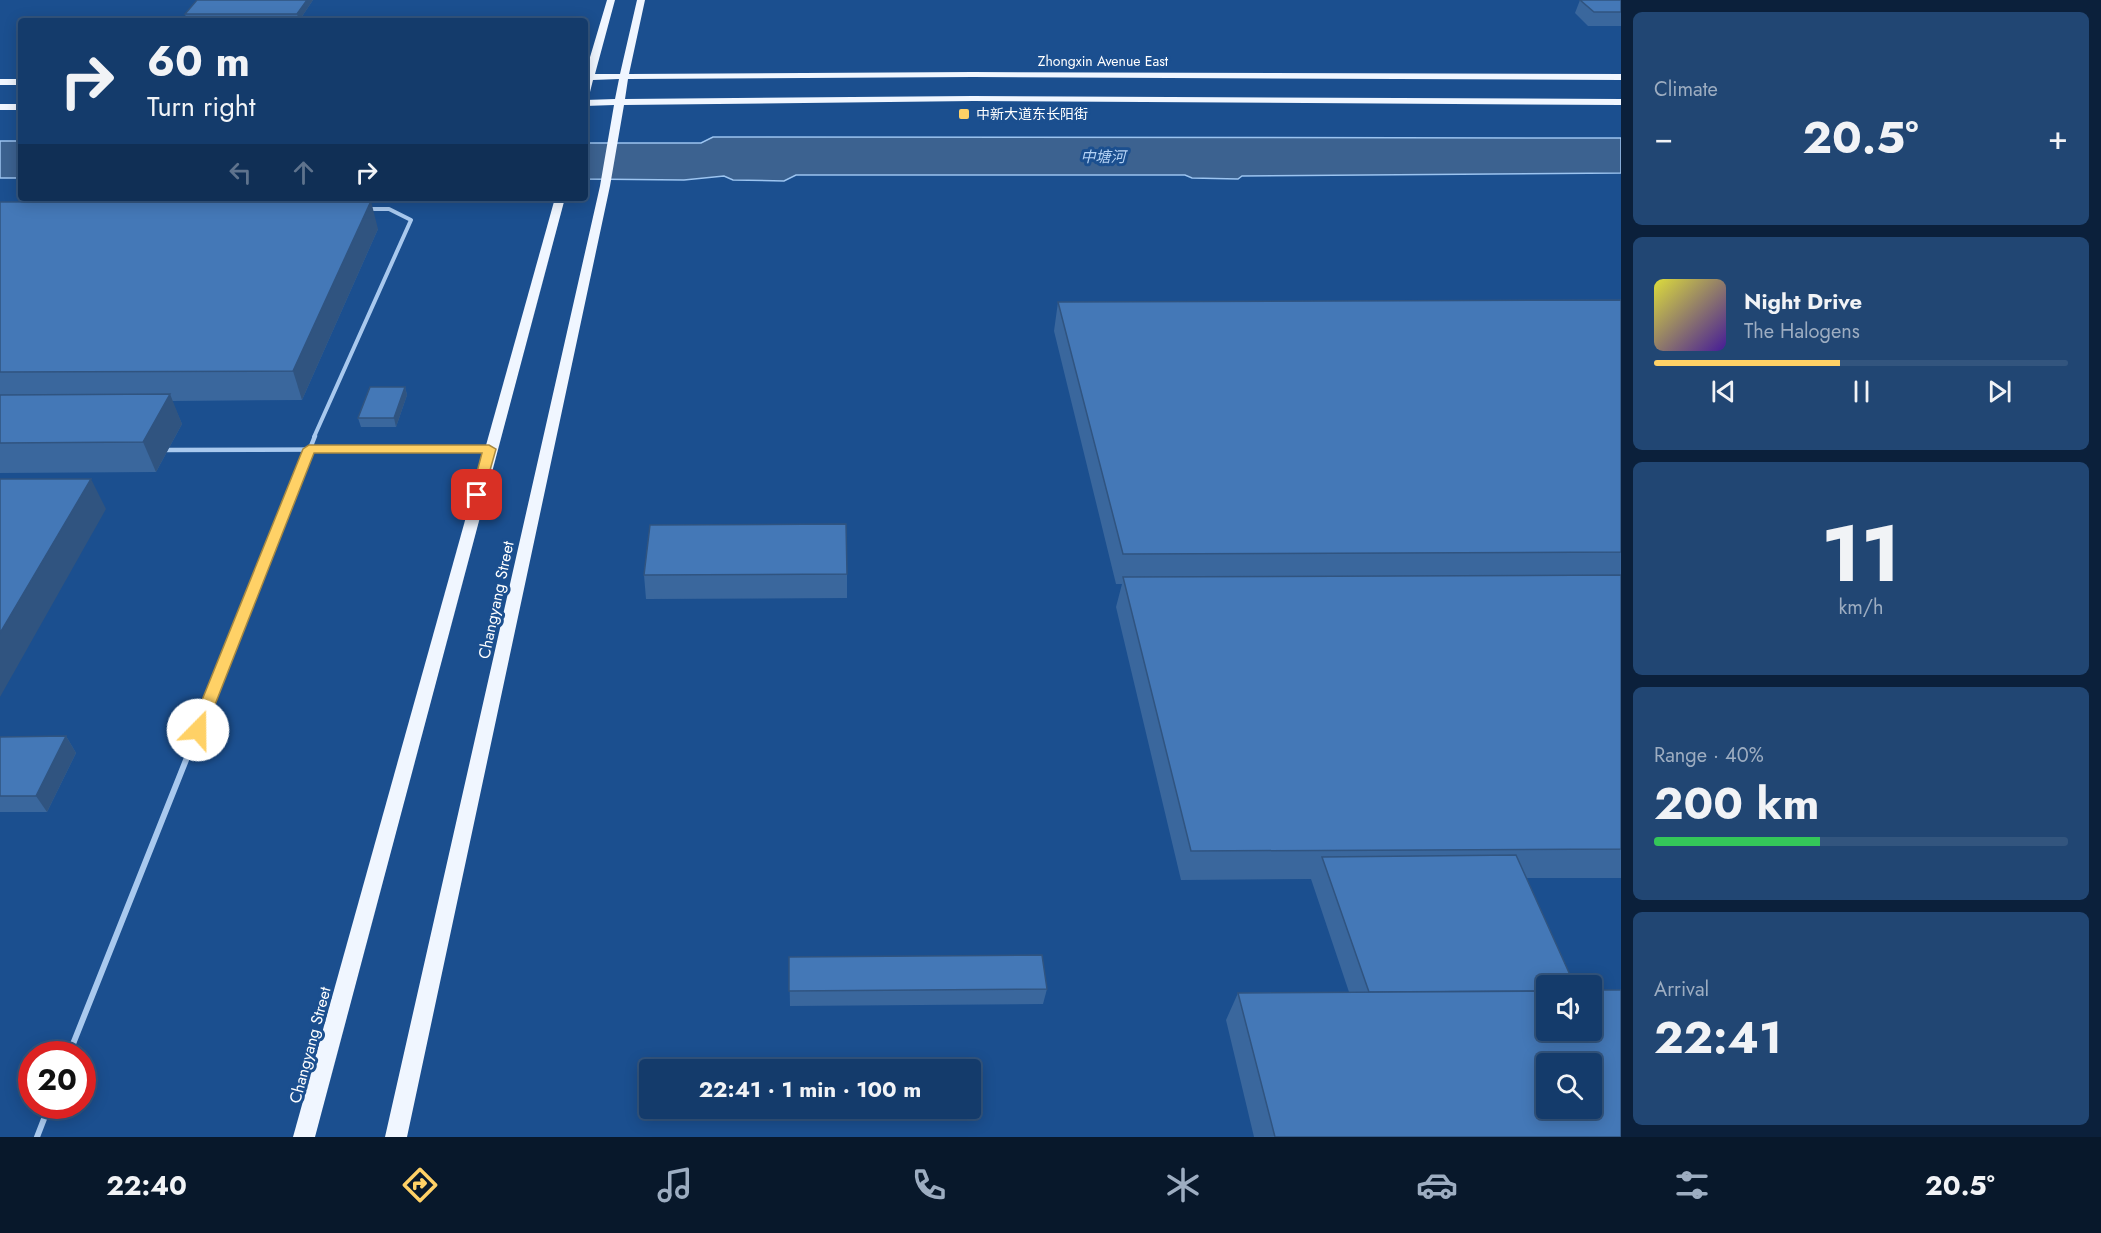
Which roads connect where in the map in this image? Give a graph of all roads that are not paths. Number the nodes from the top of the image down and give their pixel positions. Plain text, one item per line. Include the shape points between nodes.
1 (611, 0) edge
2 (641, 0) edge
3 (588, 74) edge
4 (624, 76) junction
5 (588, 77) edge
6 (1621, 77) edge
7 (0, 82) edge
8 (18, 82) edge
9 (620, 102) junction
10 (1621, 102) edge
11 (588, 103) edge
12 (0, 107) edge
13 (18, 107) edge
14 (559, 201) edge
15 (365, 209) edge
16 (309, 449) junction
17 (489, 449) junction
18 (154, 450) edge
19 (74, 1041) edge
20 (44, 1119) edge
21 (37, 1137) edge
22 (304, 1137) edge
23 (396, 1137) edge

1 - 3 main road
2 - 4 main road, Changyang Street
4 - 5 main road, Zhongxin Avenue East
4 - 6 main road, Zhongxin Avenue East via 1144,73 1291,78
4 - 9 main road, Changyang Street
7 - 8 main road
9 - 10 main road
9 - 11 main road
9 - 23 main road, Changyang Street via 605,186
12 - 13 main road
14 - 17 main road, Changyang Street
15 - 16 lane via 389,209 411,220
16 - 17 lane
16 - 18 lane
16 - 19 lane
17 - 22 main road, Changyang Street
20 - 21 lane

